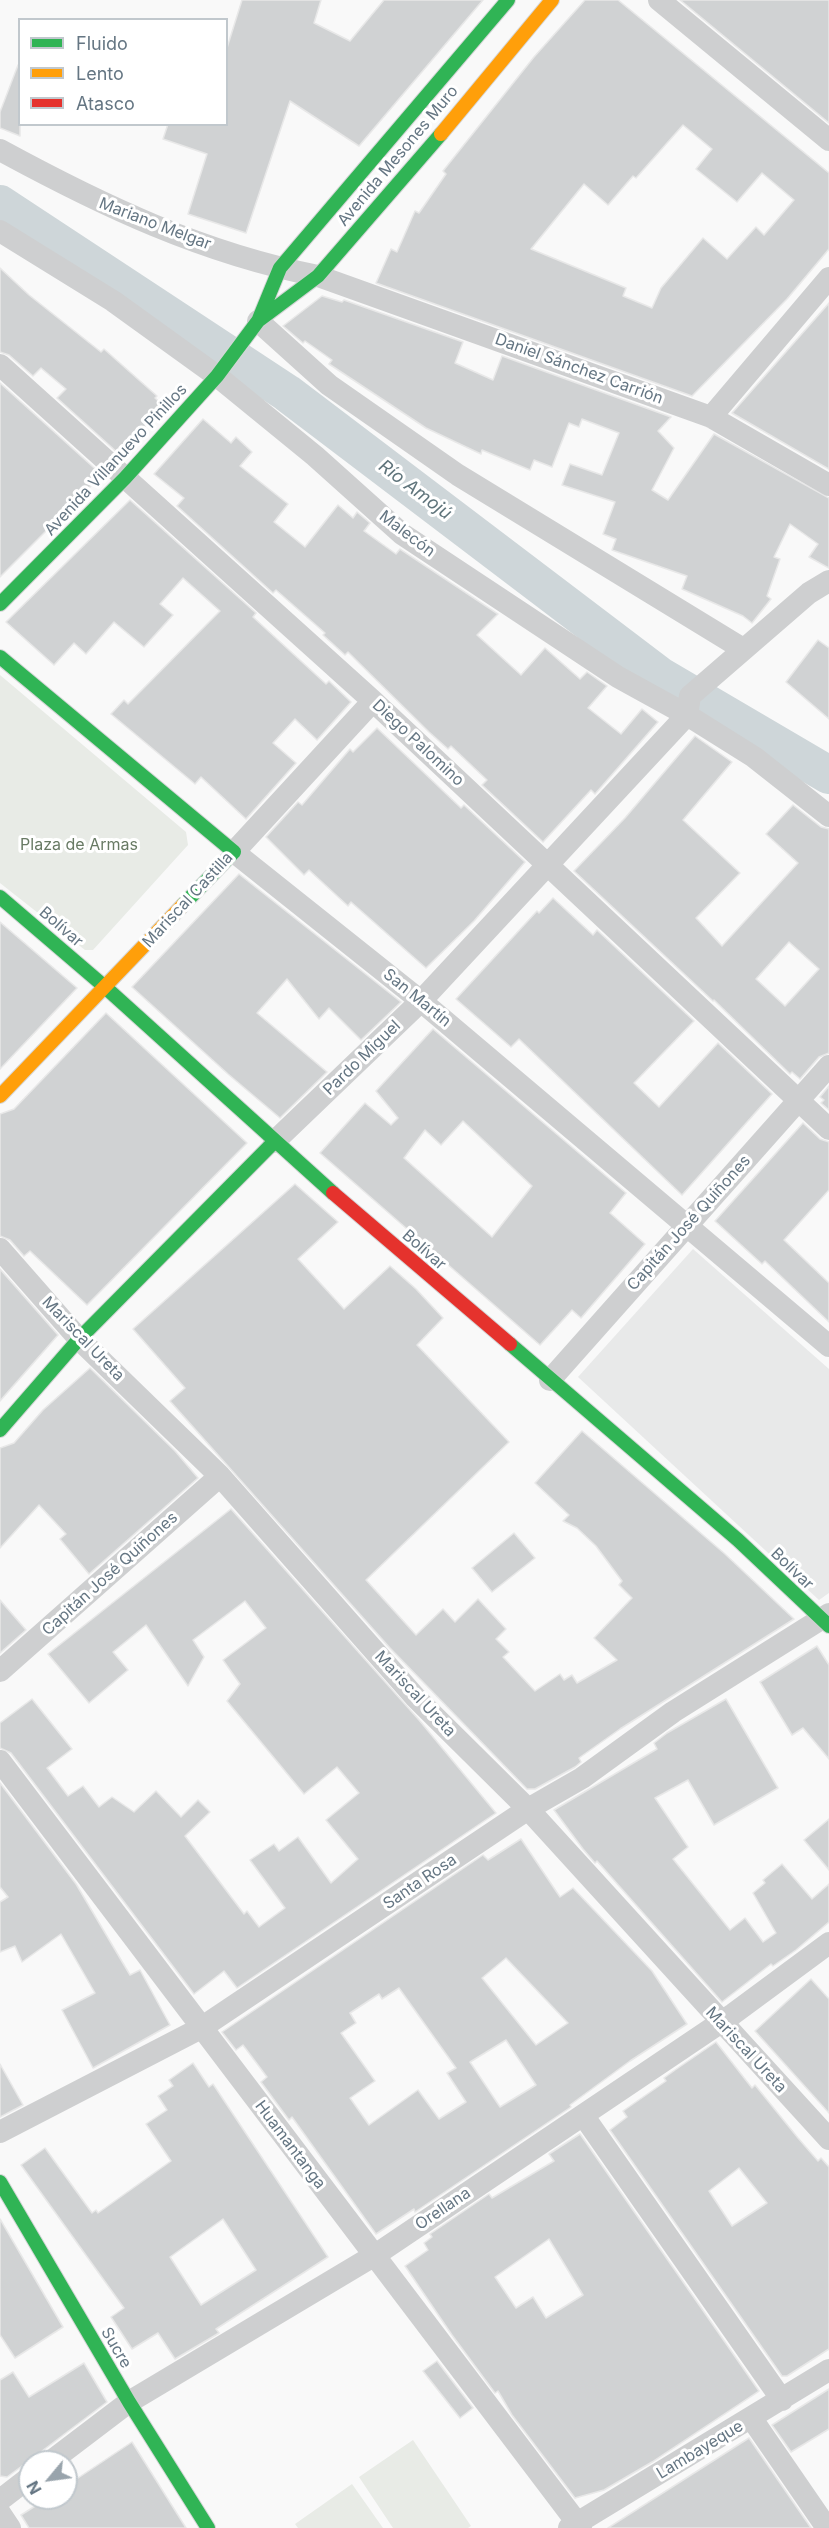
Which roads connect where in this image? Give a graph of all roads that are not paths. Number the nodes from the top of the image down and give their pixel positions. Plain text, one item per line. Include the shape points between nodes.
1 (508, 0) edge
2 (552, 0) edge
3 (659, 0) edge
4 (829, 140) edge
5 (0, 150) edge
6 (0, 231) edge
7 (280, 268) junction
8 (318, 276) junction
9 (829, 278) edge
10 (253, 326) junction
11 (0, 365) edge
12 (220, 371) junction
13 (711, 417) junction
14 (125, 477) junction
15 (829, 485) edge
16 (829, 581) edge
17 (0, 604) edge
18 (740, 652) junction
19 (0, 657) edge
20 (373, 701) junction
21 (689, 706) junction
22 (829, 816) edge
23 (234, 852) junction
24 (547, 865) junction
25 (0, 897) edge
26 (105, 987) junction
27 (422, 1001) junction
28 (829, 1066) edge
29 (0, 1096) edge
30 (799, 1101) junction
31 (829, 1129) edge
32 (274, 1142) junction
33 (688, 1227) junction
34 (0, 1249) edge
35 (79, 1339) junction
36 (829, 1346) edge
37 (550, 1380) junction
38 (0, 1431) edge
39 (220, 1476) junction
40 (826, 1619) edge
41 (0, 1671) edge
42 (0, 1761) edge
43 (528, 1809) junction
44 (829, 1943) edge
45 (720, 2022) junction
46 (201, 2028) junction
47 (583, 2115) junction
48 (0, 2132) edge
49 (829, 2139) edge
50 (0, 2182) edge
51 (375, 2255) junction
52 (829, 2370) edge
53 (782, 2400) junction
54 (129, 2402) junction
55 (752, 2419) junction
56 (66, 2450) edge
57 (18, 2486) edge
58 (0, 2500) edge
59 (0, 2513) edge
60 (576, 2526) edge
61 (10, 2528) edge
62 (208, 2528) edge
63 (827, 2528) edge

1 - 7 street, Avenida Mesones Muro
2 - 8 street, Avenida Mesones Muro
3 - 4 street
5 - 7 street, Mariano Melgar via 88,198 152,226
6 - 12 street, Malecón
7 - 8 street, Mariano Melgar
7 - 10 street, Avenida Mesones Muro
8 - 10 street, Avenida Mesones Muro
8 - 13 street, Daniel Sánchez Carrión
9 - 13 street
10 - 12 street, Avenida Villanuevo Pinillos
10 - 18 street via 329,385 458,475
11 - 14 street, Diego Palomino
12 - 14 street, Avenida Villanuevo Pinillos
12 - 21 street, Malecón via 402,534 618,677
13 - 15 street, Daniel Sánchez Carrión
14 - 17 street, Avenida Villanuevo Pinillos
14 - 20 street, Diego Palomino
16 - 18 street, Pardo Miguel via 809,593
18 - 21 street, Pardo Miguel
19 - 23 street, San Martín
20 - 23 street, Mariscal Castilla
20 - 24 street, Diego Palomino
21 - 22 street, Malecón
21 - 24 street, Pardo Miguel
23 - 26 street, Mariscal Castilla
23 - 27 street, San Martín
24 - 27 street, Pardo Miguel
24 - 30 street, Diego Palomino
25 - 26 street, Bolívar
26 - 29 street, Mariscal Castilla
26 - 32 street, Bolívar
27 - 32 street, Pardo Miguel
27 - 33 street, San Martín
28 - 30 street, Capitán José Quiñones
30 - 31 street, Diego Palomino
30 - 33 street, Capitán José Quiñones
32 - 35 street, Pardo Miguel
32 - 37 street, Bolívar
33 - 36 street, San Martín
33 - 37 street, Capitán José Quiñones
34 - 35 street, Mariscal Ureta
35 - 38 street, Pardo Miguel
35 - 39 street, Mariscal Ureta
37 - 40 street, Bolívar
39 - 41 street, Capitán José Quiñones
39 - 43 street, Mariscal Ureta via 417,1698
40 - 43 street, Santa Rosa via 673,1712 582,1778
42 - 46 street, Huamantanga
43 - 45 street, Mariscal Ureta
43 - 46 street, Santa Rosa
44 - 45 street, Orellana
45 - 47 street, Orellana
45 - 49 street, Mariscal Ureta
46 - 48 street, Santa Rosa
46 - 51 street, Huamantanga
47 - 51 street, Orellana
47 - 53 street
50 - 54 street, Sucre
51 - 54 street, Orellana
51 - 60 street, Huamantanga
52 - 53 street, Lambayeque
53 - 55 street, Lambayeque
54 - 56 street, Orellana
54 - 62 street, Sucre
55 - 60 street, Lambayeque
55 - 63 street
57 - 58 street
59 - 61 street

